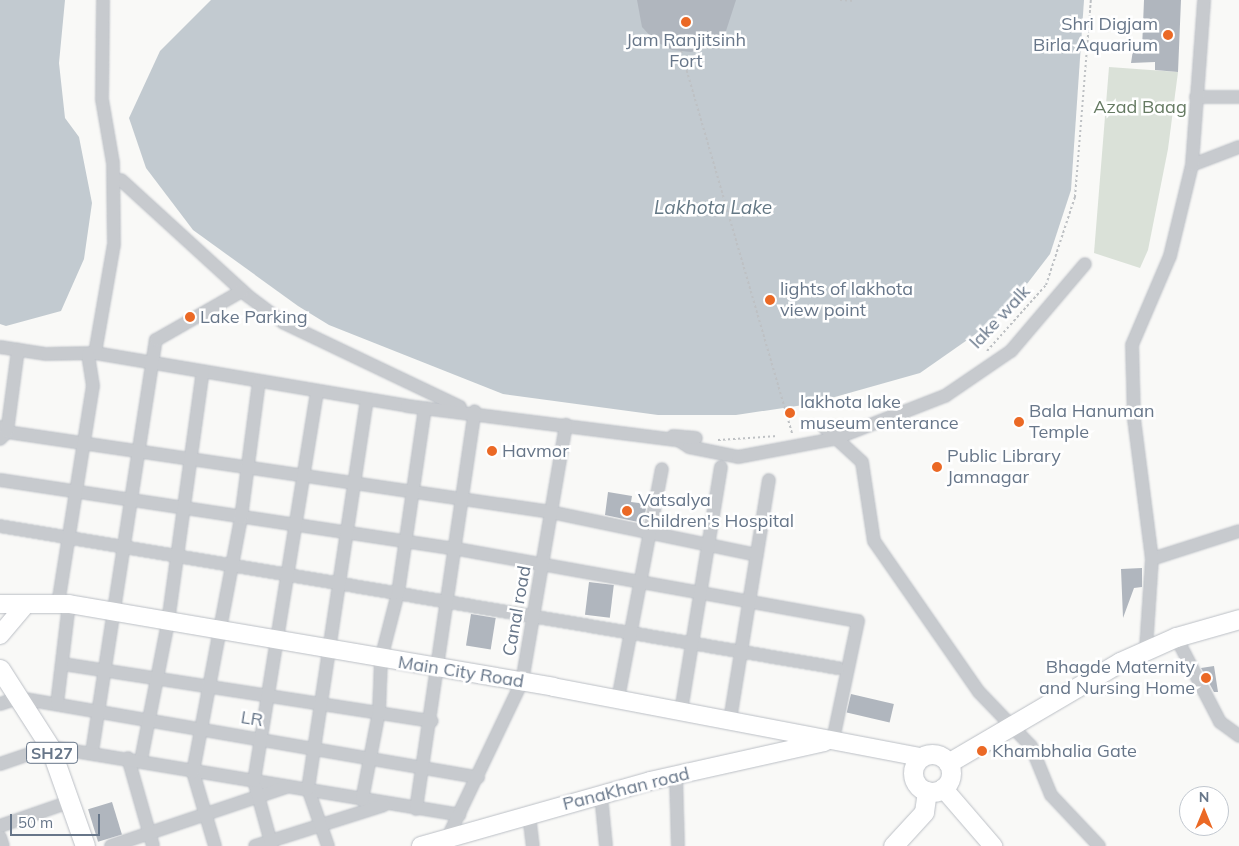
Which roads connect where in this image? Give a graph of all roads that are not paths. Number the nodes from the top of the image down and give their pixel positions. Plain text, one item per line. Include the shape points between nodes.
1 (102, 0) edge
2 (1204, 0) edge
3 (1196, 97) junction
4 (1239, 97) edge
5 (1239, 147) edge
6 (1192, 165) junction
7 (121, 180) dead end
8 (1085, 264) dead end
9 (242, 291) junction
10 (0, 347) edge
11 (18, 350) junction
12 (92, 354) junction
13 (151, 363) junction
14 (203, 372) junction
15 (259, 382) junction
16 (317, 392) junction
17 (367, 399) junction
18 (425, 408) junction
19 (475, 412) junction
20 (566, 425) junction
21 (825, 428) dead end
22 (2, 433) edge
23 (696, 438) road end
24 (836, 438) junction
25 (85, 441) junction
26 (138, 449) junction
27 (192, 457) junction
28 (249, 466) junction
29 (721, 467) dead end
30 (662, 469) dead end
31 (301, 474) junction
32 (0, 480) edge
33 (769, 480) dead end
34 (357, 483) junction
35 (75, 491) junction
36 (412, 493) junction
37 (130, 500) junction
38 (463, 502) junction
39 (186, 509) junction
40 (552, 512) junction
41 (241, 518) junction
42 (293, 525) junction
43 (0, 526) edge
44 (1239, 531) edge
45 (349, 534) junction
46 (650, 534) junction
47 (68, 538) junction
48 (404, 541) junction
49 (711, 543) junction
50 (124, 546) junction
51 (457, 549) junction
52 (179, 555) junction
53 (758, 555) junction
54 (1152, 559) junction
55 (231, 563) junction
56 (542, 567) junction
57 (285, 573) junction
58 (342, 583) junction
59 (639, 583) junction
60 (398, 593) junction
61 (699, 595) junction
62 (449, 600) junction
63 (0, 604) edge
64 (26, 604) junction
65 (63, 604) junction
66 (751, 604) junction
67 (114, 612) junction
68 (534, 618) junction
69 (1239, 619) edge
70 (168, 622) junction
71 (633, 630) junction
72 (220, 631) junction
73 (0, 634) edge
74 (1176, 637) junction
75 (275, 640) junction
76 (692, 643) junction
77 (1146, 649) junction
78 (330, 650) junction
79 (744, 650) junction
80 (381, 659) junction
81 (63, 664) junction
82 (838, 668) dead end
83 (0, 669) edge
84 (104, 670) junction
85 (440, 670) junction
86 (158, 678) junction
87 (522, 682) junction
88 (210, 686) junction
89 (266, 695) junction
90 (19, 698) junction
91 (618, 699) junction
92 (0, 704) edge
93 (57, 704) junction
94 (320, 704) junction
95 (681, 711) junction
96 (97, 712) junction
97 (379, 712) junction
98 (730, 720) junction
99 (432, 721) junction
100 (150, 722) junction
101 (1009, 724) junction
102 (203, 728) junction
103 (1239, 736) edge
104 (260, 738) junction
105 (833, 740) junction
106 (312, 746) junction
107 (50, 747) junction
108 (92, 752) junction
109 (370, 755) junction
110 (921, 757) junction
111 (128, 758) junction
112 (141, 760) junction
113 (948, 763) junction
114 (0, 764) edge
115 (424, 767) junction
116 (193, 772) junction
117 (676, 776) junction
118 (478, 777) junction
119 (254, 781) junction
120 (286, 787) junction
121 (308, 789) junction
122 (935, 789) junction
123 (601, 795) junction
124 (257, 799) junction
125 (362, 800) junction
126 (72, 801) junction
127 (385, 805) junction
128 (416, 809) junction
129 (205, 815) junction
130 (459, 815) junction
131 (529, 815) junction
132 (322, 825) junction
133 (0, 826) edge
134 (149, 833) junction
135 (0, 837) edge
136 (456, 841) edge
137 (271, 843) edge
138 (3, 846) edge
139 (85, 846) edge
140 (111, 846) edge
141 (153, 846) edge
142 (215, 846) edge
143 (255, 846) edge
144 (328, 846) edge
145 (421, 846) edge
146 (532, 846) edge
147 (606, 846) edge
148 (678, 846) edge
149 (893, 846) edge
150 (993, 846) edge
151 (1100, 846) edge

1 - 12 street via 102,99 113,163 114,244
2 - 3 street
3 - 4 street
3 - 6 street
5 - 6 street
6 - 54 street via 1170,256 1132,345 1134,418
7 - 9 street
8 - 24 street via 1011,350 996,361 945,396
9 - 13 street via 156,340
9 - 19 street via 284,323 373,369
10 - 11 street
11 - 12 street
11 - 22 street
12 - 13 street
12 - 25 street via 94,375
13 - 14 street
13 - 26 street
14 - 15 street
14 - 27 street
15 - 16 street
15 - 28 street
16 - 17 street
16 - 31 street
17 - 18 street
17 - 34 street
18 - 19 street
18 - 36 street
19 - 20 street
19 - 38 street
20 - 23 street
20 - 24 street via 678,440 689,447 738,457 801,448
20 - 40 street, Canal road
21 - 24 street
22 - 25 street
24 - 101 street via 862,462 874,541 979,692
25 - 26 street
25 - 35 street
26 - 27 street
26 - 37 street
27 - 28 street
27 - 39 street
28 - 31 street
28 - 41 street
29 - 49 street
30 - 46 street
31 - 34 street
31 - 42 street
32 - 35 street
33 - 53 street
34 - 36 street
34 - 45 street
35 - 37 street
35 - 47 street
36 - 38 street
36 - 48 street
37 - 39 street
37 - 50 street
38 - 40 street
38 - 51 street
39 - 41 street
39 - 52 street
40 - 46 street
40 - 56 street, Canal road
41 - 42 street
41 - 55 street
42 - 45 street
42 - 57 street
43 - 47 street
44 - 54 street
45 - 48 street
45 - 58 street
46 - 49 street
46 - 59 street
47 - 50 street
47 - 65 street
48 - 51 street
48 - 60 street
49 - 53 street
49 - 61 street
50 - 52 street
50 - 67 street
51 - 56 street
51 - 62 street
52 - 55 street
52 - 70 street
53 - 66 street
54 - 77 street
55 - 57 street
55 - 72 street
56 - 59 street
56 - 68 street, Canal road
57 - 58 street
57 - 75 street
58 - 60 street
58 - 78 street
59 - 61 street
59 - 71 street
60 - 62 street
60 - 80 street
61 - 66 street
61 - 76 street
62 - 68 street
62 - 85 street
63 - 64 street, Main City Road
64 - 65 street, Main City Road
64 - 73 street
65 - 67 street, Main City Road
65 - 81 street
66 - 79 street
66 - 105 street via 858,621
67 - 70 street, Main City Road
67 - 84 street
68 - 71 street
68 - 87 street, Canal road
69 - 74 main road
70 - 72 street, Main City Road
70 - 86 street
71 - 76 street
71 - 91 street
72 - 75 street, Main City Road
72 - 88 street
74 - 77 main road
74 - 103 street via 1220,722
75 - 78 street, Main City Road
75 - 89 street
76 - 79 street
76 - 95 street
77 - 101 main road
78 - 80 street, Main City Road
78 - 94 street
79 - 82 street
79 - 98 street
80 - 85 street, Main City Road
80 - 97 street
81 - 84 street
81 - 93 street
83 - 90 main road, SH27
84 - 86 street
84 - 96 street
85 - 87 street, Main City Road
85 - 99 street
86 - 88 street
86 - 100 street
87 - 91 street, Main City Road
87 - 118 street, Canal road
88 - 89 street
88 - 102 street
89 - 94 street
89 - 104 street
90 - 92 street
90 - 93 street, LR
90 - 107 main road, SH27
91 - 95 street, Main City Road
93 - 96 street, LR
94 - 97 street
94 - 106 street
95 - 98 street, Main City Road
96 - 100 street, LR
96 - 108 street
97 - 99 street
97 - 109 street
98 - 105 street, Main City Road
99 - 115 street
100 - 102 street, LR
100 - 112 street
101 - 113 main road
101 - 151 street via 1031,746 1051,796
102 - 104 street, LR
102 - 116 street
104 - 106 street, LR
104 - 119 street
105 - 110 street, Main City Road
105 - 117 street, PanaKhan road
106 - 109 street, LR
106 - 121 street
107 - 108 street
107 - 114 street
107 - 126 main road, SH27
108 - 111 street
109 - 115 street, LR
109 - 125 street
110 - 113 main road via 939,755
110 - 122 main road via 912,773 917,785
111 - 112 street
111 - 134 street
112 - 116 street
113 - 122 main road via 951,775
115 - 118 street, LR
115 - 128 street
116 - 119 street
116 - 129 street
117 - 123 street, PanaKhan road
117 - 148 street
118 - 130 street, Canal road
119 - 120 street
119 - 124 street
120 - 121 street
120 - 124 street
121 - 125 street
121 - 132 street
122 - 149 main road via 924,812
122 - 150 street
123 - 131 street, PanaKhan road
123 - 147 street
124 - 129 street
124 - 137 street
125 - 127 street
126 - 133 street
126 - 139 main road, SH27
127 - 128 street
127 - 132 street
128 - 130 street
129 - 134 street
129 - 142 street
130 - 136 street, Canal road
131 - 136 street, PanaKhan road
131 - 146 street
132 - 137 street
132 - 144 street
134 - 140 street
134 - 141 street
135 - 138 street
136 - 145 street, PanaKhan road
137 - 143 street

